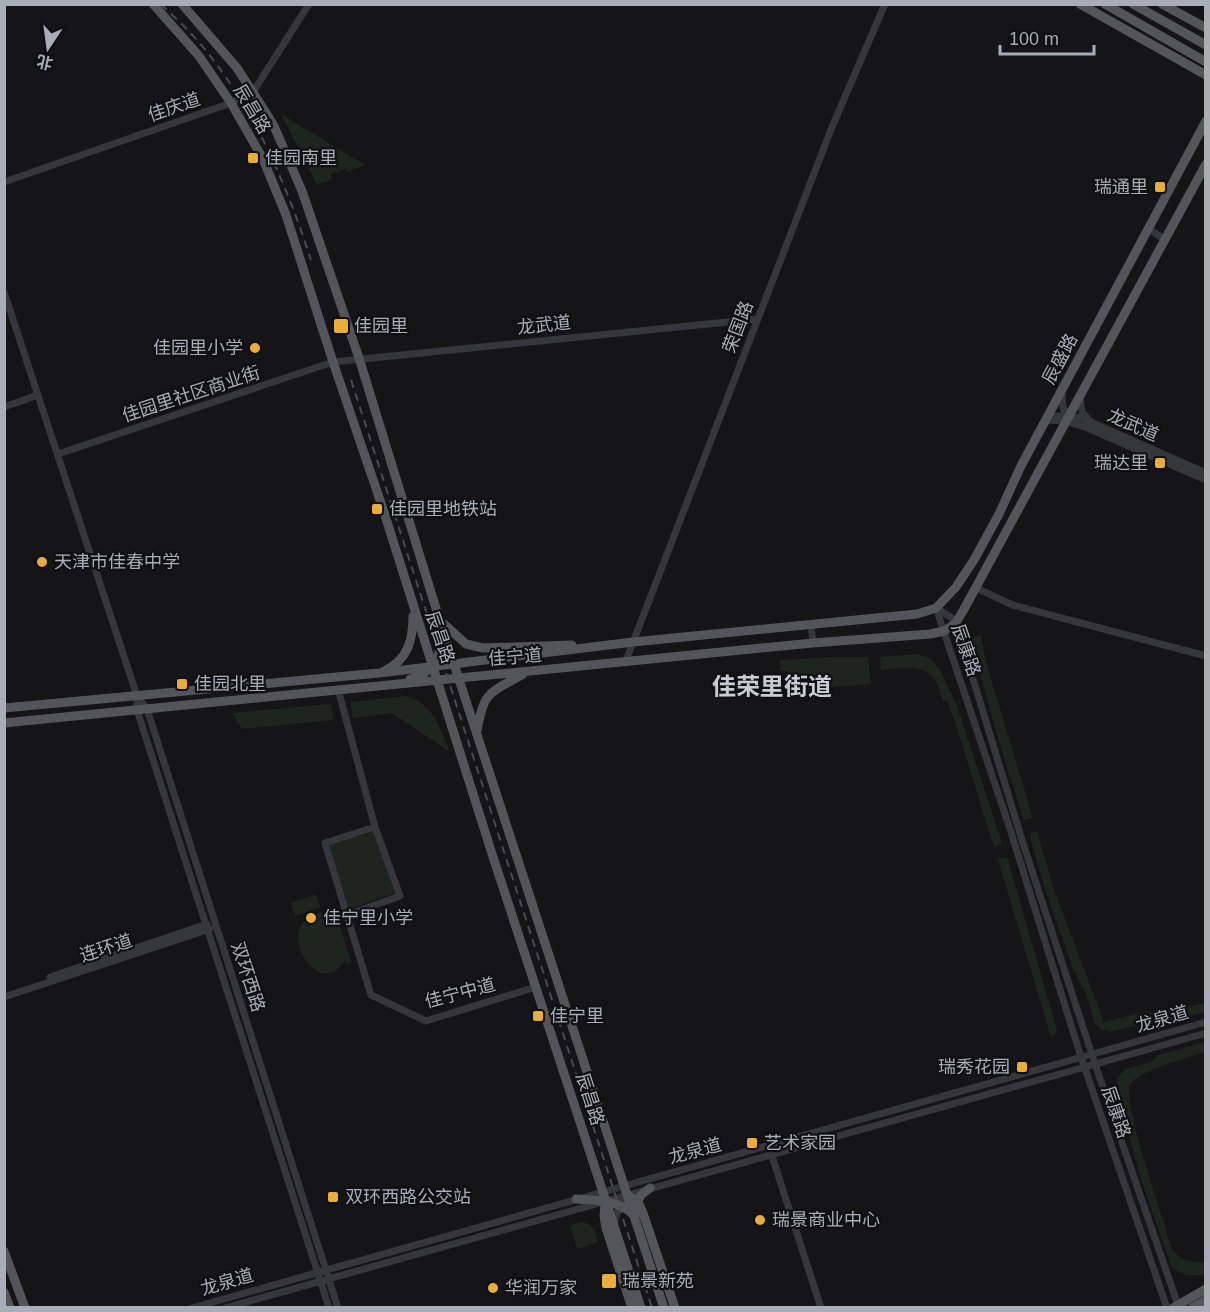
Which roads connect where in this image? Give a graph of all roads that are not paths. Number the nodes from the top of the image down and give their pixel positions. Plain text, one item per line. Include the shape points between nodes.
1 (153, 4) edge
2 (182, 4) edge
3 (309, 4) edge
4 (885, 4) edge
5 (1080, 4) edge
6 (1105, 4) edge
7 (1133, 4) edge
8 (1162, 4) edge
9 (1206, 28) edge
10 (1206, 45) edge
11 (1206, 62) edge
12 (1206, 75) edge
13 (252, 92) junction
14 (231, 103) junction
15 (1206, 121) edge
16 (1206, 164) edge
17 (4, 182) edge
18 (1149, 229) junction
19 (1164, 239) junction
20 (4, 292) edge
21 (757, 319) junction
22 (359, 358) junction
23 (333, 362) junction
24 (1062, 389) junction
25 (1081, 392) junction
26 (38, 395) junction
27 (4, 407) edge
28 (1067, 418) junction
29 (1046, 420) junction
30 (1094, 423) junction
31 (58, 454) junction
32 (1206, 474) edge
33 (1206, 480) edge
34 (976, 588) junction
35 (412, 606) junction
36 (936, 608) junction
37 (438, 615) junction
38 (811, 624) junction
39 (955, 624) junction
40 (944, 631) junction
41 (633, 642) junction
42 (813, 643) junction
43 (596, 646) junction
44 (1206, 656) edge
45 (626, 663) junction
46 (455, 664) junction
47 (433, 667) junction
48 (525, 672) junction
49 (379, 673) junction
50 (459, 679) junction
51 (437, 681) junction
52 (391, 685) junction
53 (338, 689) junction
54 (137, 696) junction
55 (4, 708) edge
56 (142, 710) junction
57 (4, 723) edge
58 (477, 733) junction
59 (375, 826) junction
60 (347, 915) junction
61 (216, 924) junction
62 (206, 927) junction
63 (536, 987) junction
64 (4, 992) edge
65 (4, 997) edge
66 (1206, 1022) edge
67 (1206, 1033) edge
68 (1092, 1054) junction
69 (1081, 1057) junction
70 (1095, 1064) junction
71 (1085, 1067) junction
72 (769, 1146) junction
73 (772, 1155) junction
74 (649, 1184) junction
75 (627, 1190) junction
76 (604, 1197) junction
77 (576, 1199) joint
78 (637, 1202) junction
79 (621, 1205) junction
80 (635, 1216) junction
81 (614, 1226) junction
82 (4, 1251) edge
83 (326, 1269) junction
84 (318, 1272) junction
85 (329, 1278) junction
86 (321, 1281) junction
87 (1206, 1289) edge
88 (4, 1293) edge
89 (1206, 1300) edge
90 (1176, 1307) edge
91 (10, 1308) edge
92 (25, 1308) edge
93 (192, 1308) edge
94 (225, 1308) edge
95 (330, 1308) edge
96 (338, 1308) edge
97 (632, 1308) edge
98 (641, 1308) edge
99 (664, 1308) edge
100 (675, 1308) edge
101 (821, 1308) edge
102 (1167, 1308) edge
103 (1192, 1308) edge

1 - 14 main road, 辰昌路 via 199,56
2 - 13 main road, 辰昌路 via 237,68
3 - 13 street, 佳庆道
4 - 21 street, 荣国路
5 - 12 main road
6 - 11 main road
7 - 10 main road
8 - 9 main road
13 - 14 street, 佳庆道
13 - 22 main road, 辰昌路 via 292,164
14 - 17 street, 佳庆道
14 - 23 main road, 辰昌路 via 282,206
15 - 18 main road, 辰盛路
16 - 19 main road, 辰盛路
18 - 19 street
18 - 24 main road, 辰盛路
19 - 25 main road, 辰盛路
20 - 26 street
21 - 22 street, 龙武道
21 - 41 street, 荣国路
22 - 23 street, 龙武道
22 - 37 main road, 辰昌路
23 - 31 street, 佳园里社区商业街
23 - 35 main road, 辰昌路
24 - 28 street
24 - 29 main road, 辰盛路
25 - 28 main road, 辰盛路
25 - 30 street via 1082,412
26 - 27 street
26 - 31 street
28 - 29 street, 龙武道
28 - 30 street, 龙武道
28 - 33 street
28 - 34 main road, 辰盛路
29 - 36 main road, 辰盛路 via 974,560
30 - 32 street, 龙武道
31 - 54 street
34 - 39 main road, 辰盛路
34 - 44 street via 1013,605
35 - 47 main road, 辰昌路
35 - 49 main road via 408,649 397,663
36 - 38 main road, 佳宁道 via 917,614
36 - 39 street, 辰康路
36 - 40 street, 辰康路
37 - 43 main road via 459,639 474,646
37 - 46 main road, 辰昌路
37 - 47 main road via 441,650
38 - 41 main road, 佳宁道
38 - 42 street
39 - 40 main road, 佳宁道
39 - 68 street, 辰康路
40 - 42 main road, 佳宁道
40 - 69 street, 辰康路
41 - 43 main road, 佳宁道
41 - 45 street, 荣国路
42 - 45 main road, 佳宁道
43 - 46 main road, 佳宁道
45 - 48 main road, 佳宁道
46 - 47 main road, 佳宁道
46 - 50 main road, 辰昌路
47 - 49 main road, 佳宁道
47 - 51 main road, 辰昌路
47 - 52 main road via 418,677
48 - 50 main road, 佳宁道
48 - 58 main road via 486,698
49 - 54 main road, 佳宁道
50 - 51 main road, 佳宁道
50 - 58 main road, 辰昌路
51 - 52 main road, 佳宁道
51 - 63 main road, 辰昌路
52 - 53 main road, 佳宁道
53 - 56 main road, 佳宁道
53 - 59 street
54 - 55 main road, 佳宁道
54 - 56 street
56 - 57 main road, 佳宁道
56 - 61 street, 双环西路
56 - 62 street, 双环西路
58 - 75 main road, 辰昌路
59 - 60 street, 佳宁中道 via 325,843
59 - 60 street via 400,896
60 - 63 street, 佳宁中道 via 372,995 426,1021
61 - 62 street, 连环道
61 - 83 street, 双环西路
62 - 64 street, 连环道
62 - 65 street, 连环道
62 - 84 street, 双环西路
63 - 76 main road, 辰昌路
66 - 68 street, 龙泉道
67 - 70 street, 龙泉道
68 - 69 street, 龙泉道
68 - 70 street, 辰康路
69 - 71 street, 辰康路
69 - 72 street, 龙泉道
70 - 71 street, 龙泉道
70 - 90 street, 辰康路
71 - 73 street, 龙泉道
71 - 102 street, 辰康路
72 - 73 street
72 - 74 street, 龙泉道
73 - 74 street, 龙泉道
73 - 101 street
74 - 75 street
74 - 78 main road
75 - 76 street, 龙泉道
75 - 78 main road
75 - 79 street
75 - 80 main road, 辰昌路
76 - 77 main road
76 - 79 main road
76 - 81 main road, 辰昌路
76 - 85 street, 龙泉道
76 - 97 main road via 606,1228
77 - 83 street, 龙泉道
78 - 80 main road
78 - 100 main road
79 - 80 main road
79 - 81 street
80 - 99 main road, 辰昌路
81 - 98 main road, 辰昌路
82 - 92 main road
83 - 84 street, 龙泉道
83 - 85 street, 双环西路
84 - 86 street, 双环西路
84 - 93 street, 龙泉道
85 - 86 street, 龙泉道
85 - 96 street, 双环西路
86 - 94 street, 龙泉道
86 - 95 street, 双环西路
87 - 90 main road
88 - 91 main road
89 - 103 main road

